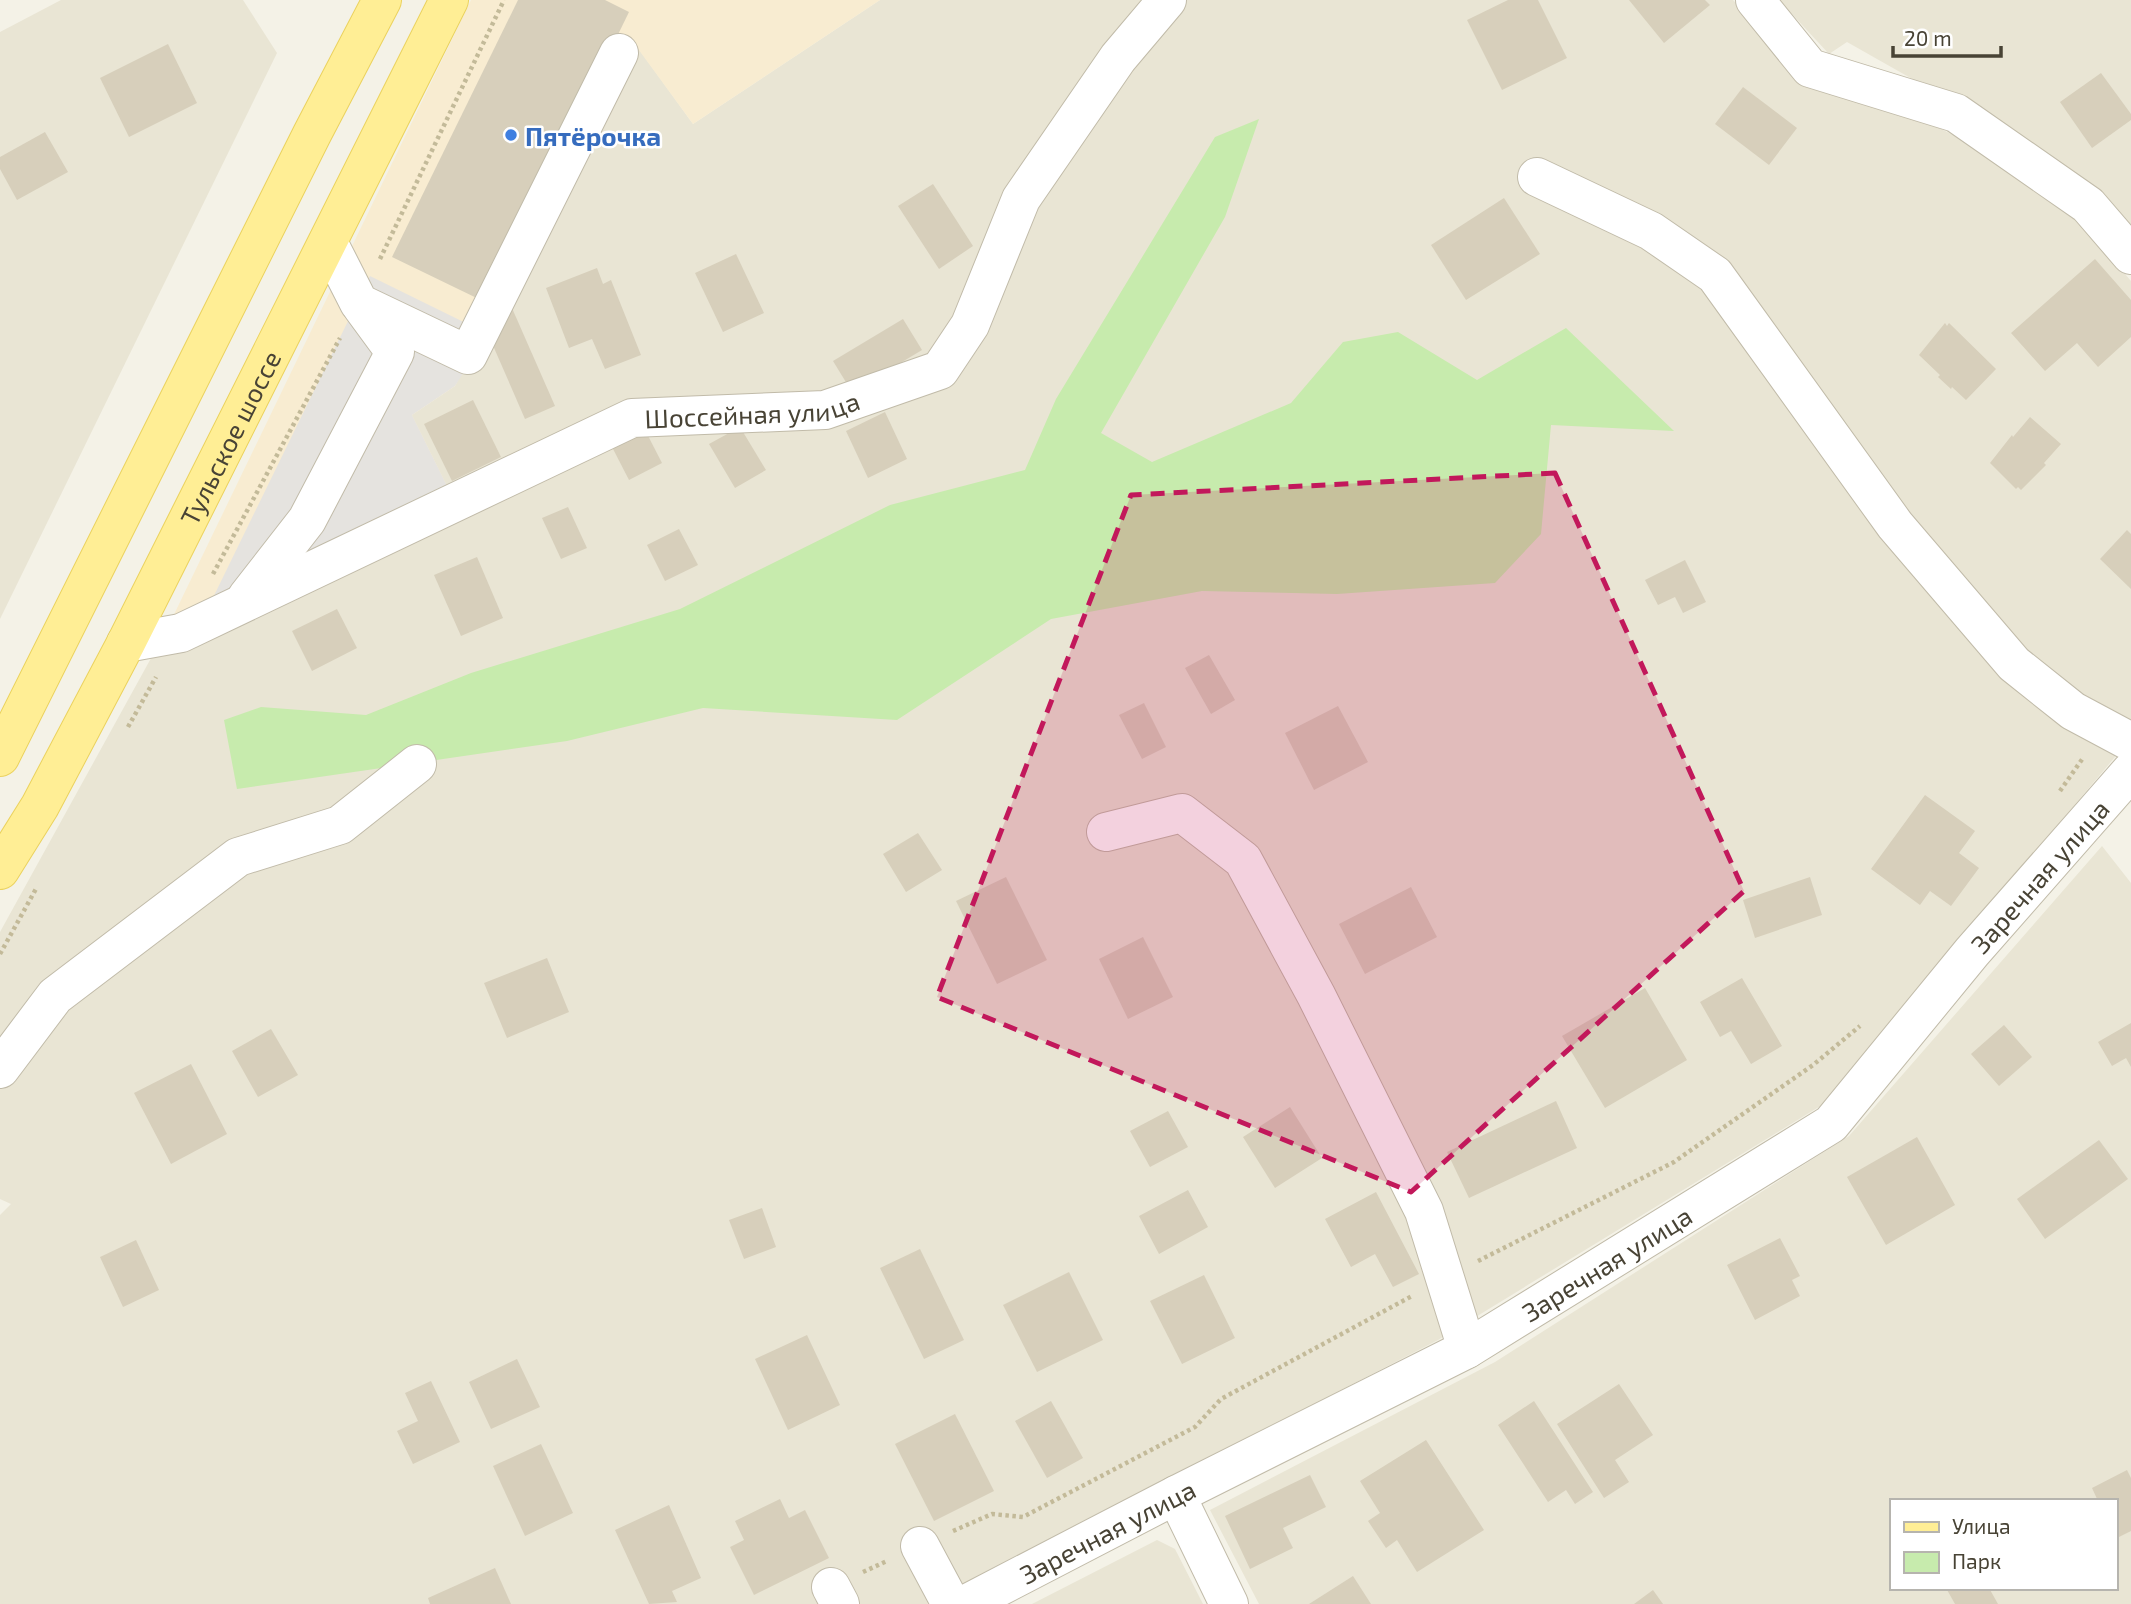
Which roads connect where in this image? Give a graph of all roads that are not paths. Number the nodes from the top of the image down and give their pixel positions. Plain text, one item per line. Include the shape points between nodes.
1 (382, 0) edge
2 (449, 0) edge
3 (1167, 0) edge
4 (1755, 0) edge
5 (619, 53) dead end
6 (1537, 177) dead end
7 (328, 242) junction
8 (2131, 255) edge
9 (359, 303) junction
10 (242, 604) junction
11 (126, 643) junction
12 (2118, 735) edge
13 (0, 757) edge
14 (416, 764) dead end
15 (2131, 771) edge
16 (1106, 832) dead end
17 (0, 870) edge
18 (0, 1069) edge
19 (1467, 1349) junction
20 (1176, 1495) junction
21 (920, 1546) road end
22 (951, 1604) edge
23 (966, 1604) edge
24 (1229, 1604) edge

1 - 13 main road
2 - 7 main road, Тульское шоссе
3 - 10 street, Шоссейная улица via 1118,58 1021,199 970,325 940,370 825,411 632,418
4 - 8 street via 1810,68 1956,113 2088,205
5 - 9 street via 468,355
6 - 12 street via 1651,231 1715,275 1895,525 2014,664 2073,711
7 - 9 street
7 - 11 main road, Тульское шоссе
9 - 10 street via 395,352 307,520
10 - 11 street, Шоссейная улица via 181,633
11 - 17 main road, Тульское шоссе via 40,806
14 - 18 street via 340,825 238,857 55,996
15 - 19 street, Заречная улица via 1972,952 1831,1124
16 - 19 street via 1182,813 1243,860 1424,1211
19 - 20 street, Заречная улица
20 - 23 street, Заречная улица
20 - 24 street
21 - 22 street

